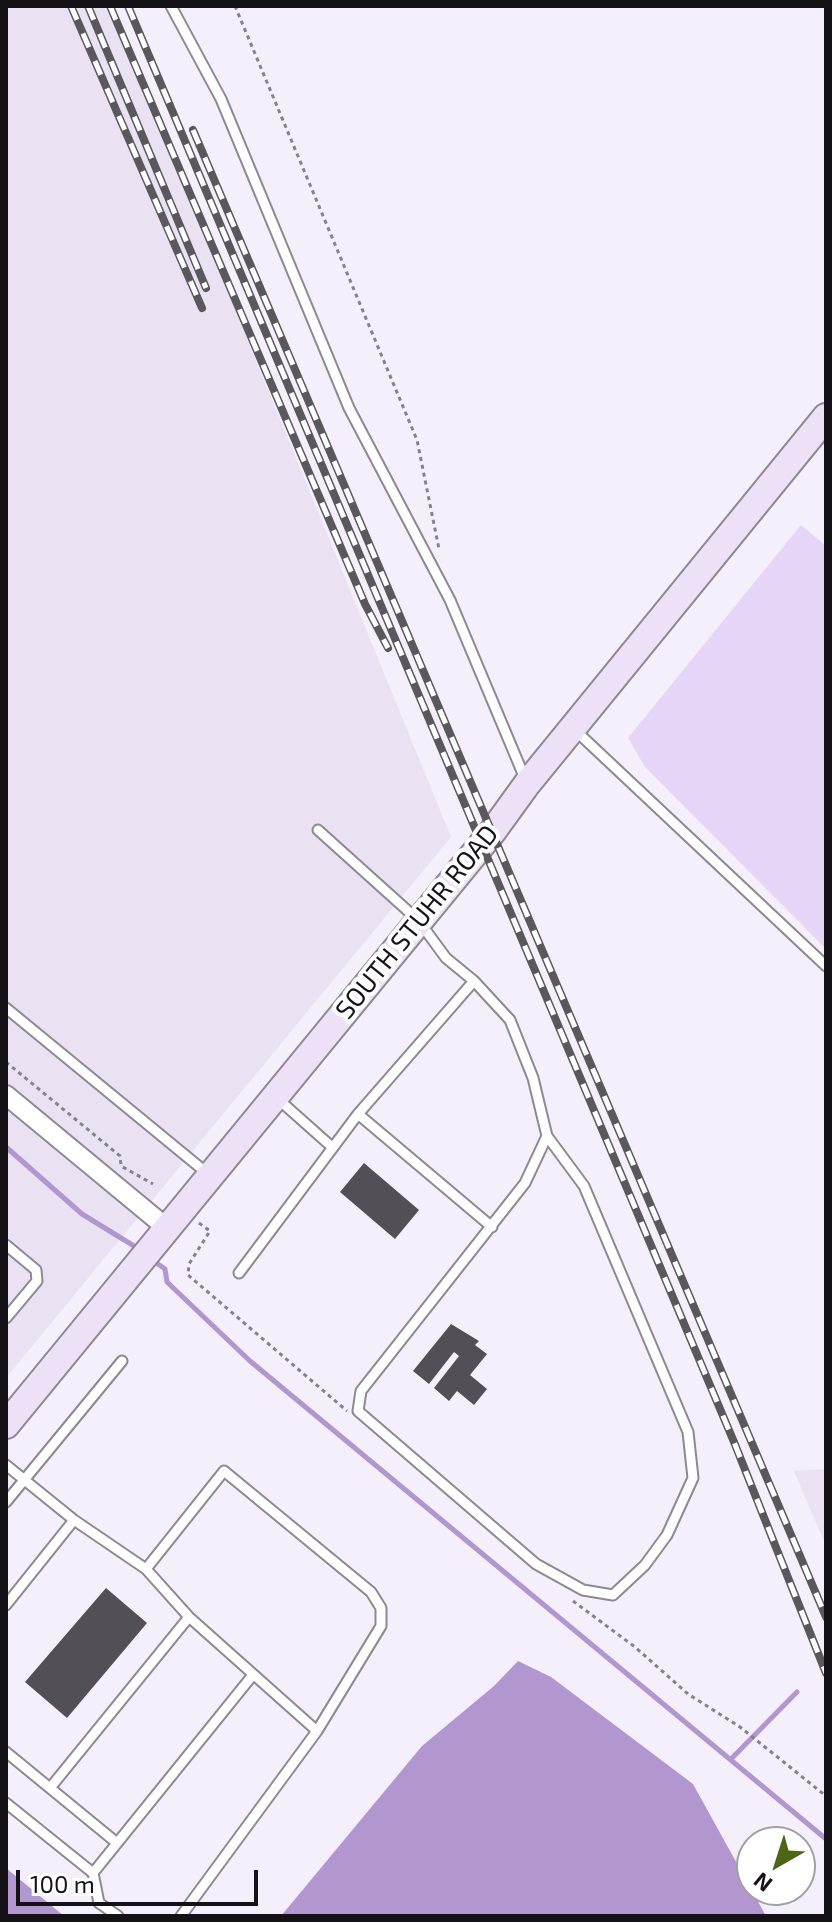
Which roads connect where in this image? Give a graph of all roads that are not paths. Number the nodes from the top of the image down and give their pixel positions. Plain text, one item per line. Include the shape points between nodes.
1 (171, 6) edge
2 (826, 417) edge
3 (573, 728) junction
4 (527, 784) junction
5 (318, 830) dead end
6 (418, 920) junction
7 (826, 966) edge
8 (474, 981) junction
9 (6, 1008) edge
10 (6, 1095) edge
11 (275, 1096) junction
12 (358, 1114) junction
13 (547, 1136) junction
14 (332, 1147) junction
15 (211, 1176) junction
16 (492, 1227) junction
17 (168, 1229) junction
18 (6, 1245) edge
19 (239, 1273) dead end
20 (6, 1318) edge
21 (122, 1361) dead end
22 (6, 1425) edge
23 (6, 1465) edge
24 (25, 1479) junction
25 (6, 1502) edge
26 (74, 1520) junction
27 (146, 1569) junction
28 (6, 1605) edge
29 (189, 1617) junction
30 (252, 1676) junction
31 (317, 1731) junction
32 (6, 1752) edge
33 (50, 1788) junction
34 (6, 1803) edge
35 (117, 1843) junction
36 (93, 1873) junction
37 (118, 1916) edge
38 (181, 1916) edge

1 - 4 lane via 221,99 349,408 450,600
2 - 3 main road, SOUTH STUHR ROAD
3 - 4 main road, SOUTH STUHR ROAD
3 - 7 lane
4 - 6 main road, SOUTH STUHR ROAD
5 - 6 lane
6 - 8 lane via 446,958
6 - 11 main road, SOUTH STUHR ROAD
8 - 12 lane
8 - 13 lane via 510,1020 533,1078
9 - 15 lane
10 - 17 street
11 - 14 lane
11 - 15 main road, SOUTH STUHR ROAD
12 - 14 lane
12 - 16 lane
13 - 16 lane via 525,1183
13 - 16 lane via 584,1186 688,1432 693,1478 667,1535 613,1595 583,1590 536,1564 358,1411 361,1391
14 - 19 lane
15 - 17 main road, SOUTH STUHR ROAD
17 - 22 main road, SOUTH STUHR ROAD
18 - 20 lane via 36,1270 37,1281
21 - 24 lane
23 - 24 lane
24 - 25 lane
24 - 26 lane
26 - 27 lane
26 - 28 lane
27 - 29 lane
27 - 31 lane via 224,1471 371,1592 381,1608 381,1626
29 - 30 lane
29 - 33 lane
30 - 31 lane
30 - 35 lane
31 - 38 lane
32 - 33 lane
33 - 35 lane
34 - 36 lane
35 - 36 lane
36 - 37 lane via 99,1903

